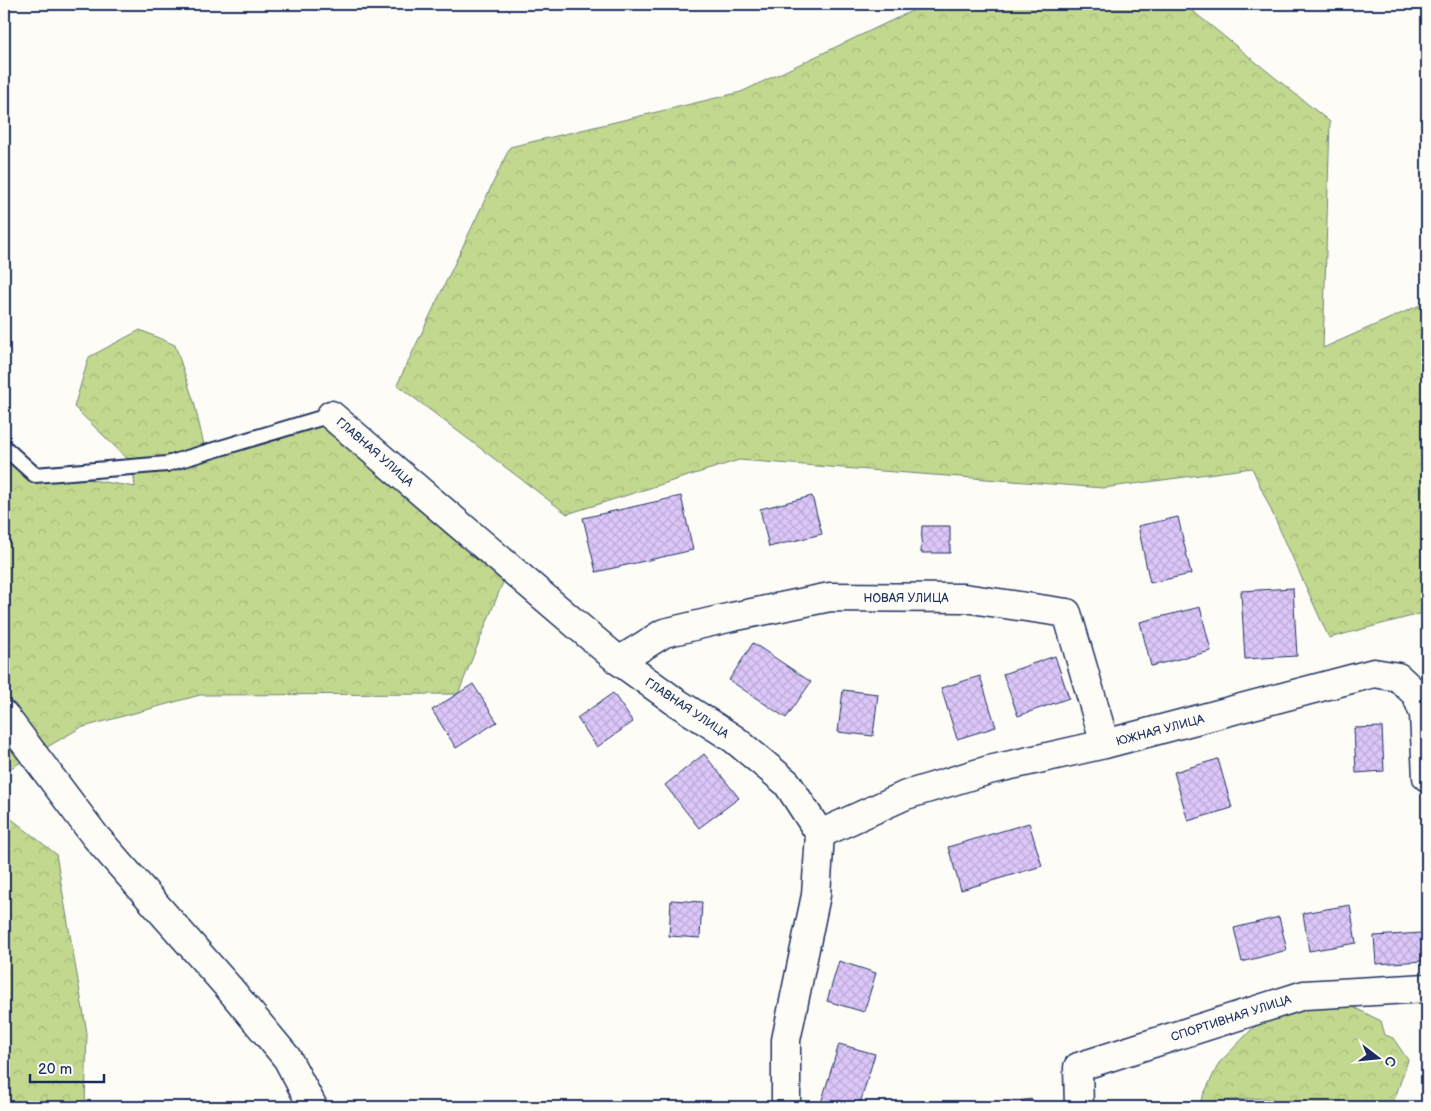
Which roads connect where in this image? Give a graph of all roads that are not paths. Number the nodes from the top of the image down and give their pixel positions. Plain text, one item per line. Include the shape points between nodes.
1 (331, 414) joint
2 (4, 447) edge
3 (619, 661) junction
4 (4, 715) edge
5 (1105, 744) junction
6 (1427, 778) edge
7 (820, 834) junction
8 (1427, 988) edge
9 (313, 1107) edge
10 (786, 1107) edge
11 (1079, 1107) edge

1 - 2 lane via 166,464 35,475
1 - 3 street, ГЛАВНАЯ УЛИЦА
3 - 5 street, НОВАЯ УЛИЦА via 664,633 830,597 964,598 1068,613
3 - 7 street, ГЛАВНАЯ УЛИЦА via 734,739 787,783
4 - 9 street via 95,836 230,988 287,1058
5 - 6 street, ЮЖНАЯ УЛИЦА via 1374,673 1398,677 1416,694 1424,714
5 - 7 street, ЮЖНАЯ УЛИЦА via 989,770 906,795
7 - 10 street via 816,895 786,1040
8 - 11 street, СПОРТИВНАЯ УЛИЦА via 1304,995 1078,1067

